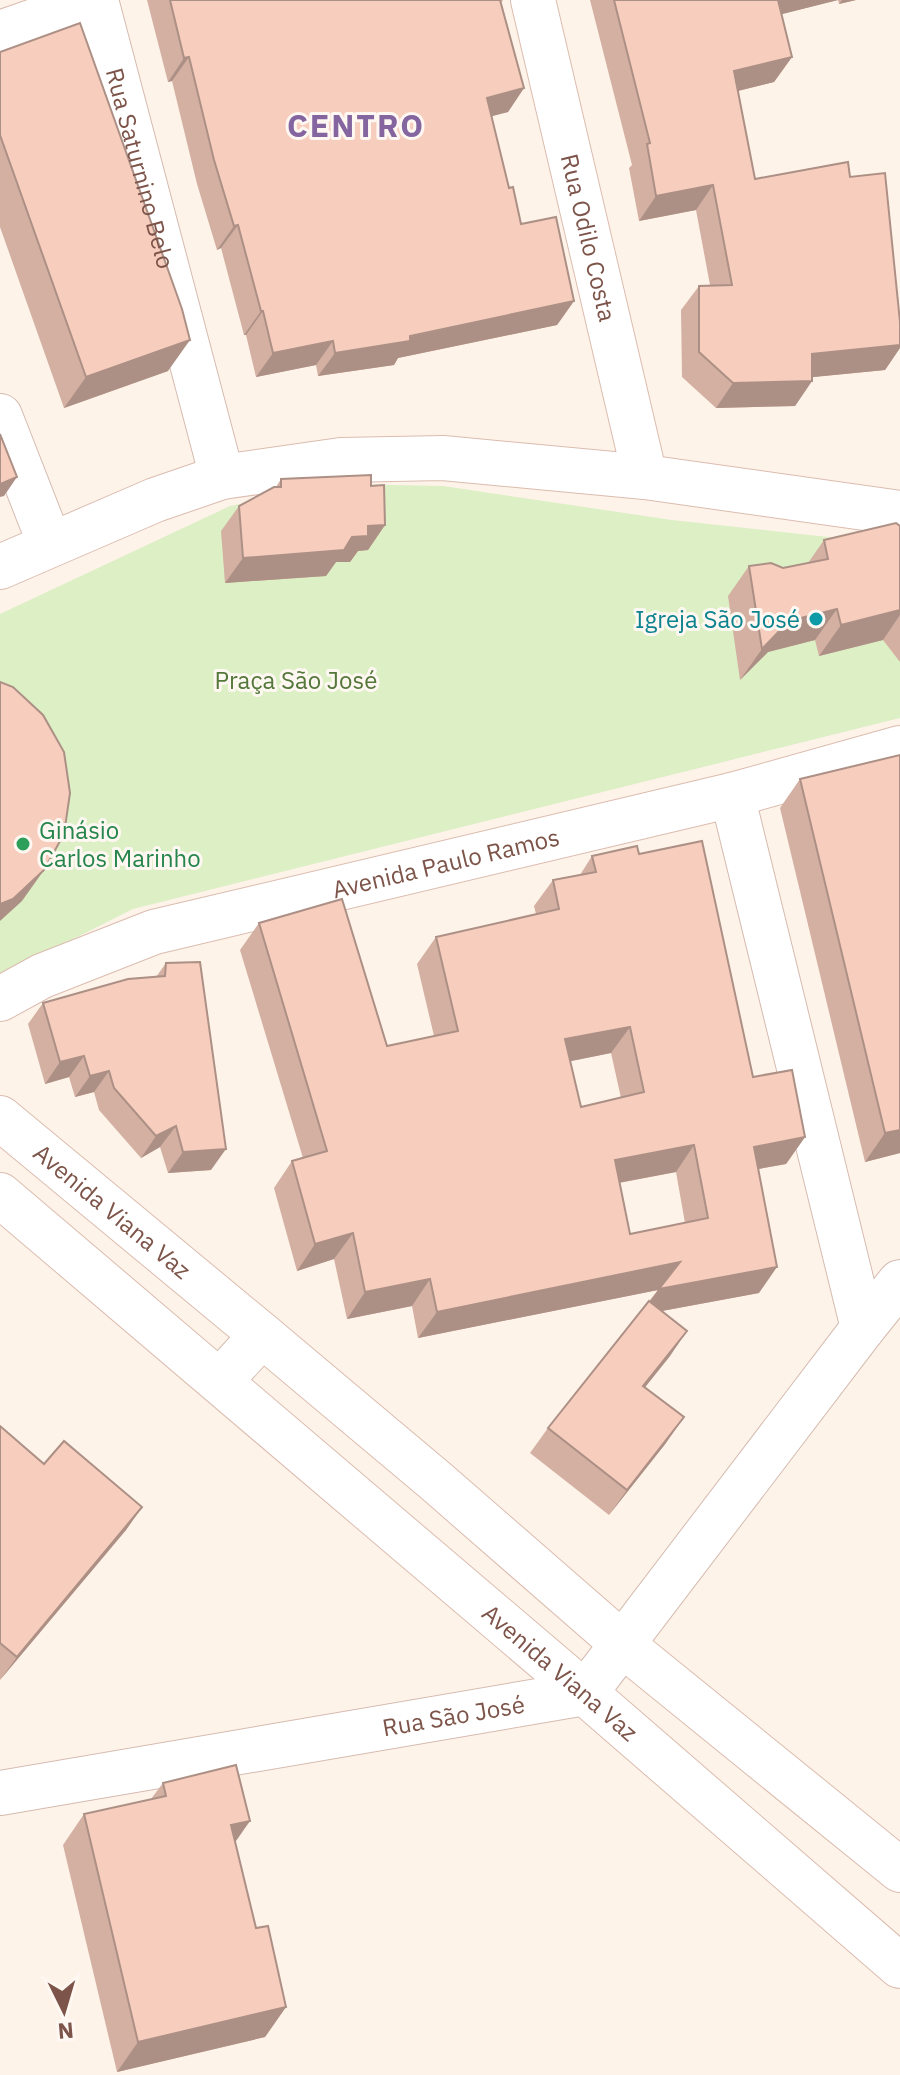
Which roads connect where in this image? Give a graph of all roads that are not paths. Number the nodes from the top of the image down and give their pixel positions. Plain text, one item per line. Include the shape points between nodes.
1 (95, 0) edge
2 (533, 0) edge
3 (0, 33) edge
4 (0, 416) edge
5 (222, 477) junction
6 (645, 477) junction
7 (900, 513) edge
8 (50, 544) junction
9 (0, 567) edge
10 (900, 748) edge
11 (732, 795) junction
12 (0, 999) edge
13 (0, 1118) edge
14 (0, 1195) edge
15 (900, 1282) edge
16 (863, 1328) junction
17 (262, 1335) junction
18 (220, 1381) junction
19 (622, 1645) junction
20 (585, 1693) junction
21 (0, 1793) edge
22 (900, 1870) edge
23 (895, 1951) edge

1 - 3 street
1 - 5 street, Rua Saturnino Belo
2 - 6 street, Rua Odilo Costa
4 - 8 street
5 - 6 street via 341,460 443,458
5 - 8 street
6 - 7 street
8 - 9 street
10 - 11 street, Avenida Paulo Ramos
11 - 12 street, Avenida Paulo Ramos via 154,932 42,976
11 - 16 street
13 - 17 street, Avenida Viana Vaz
14 - 18 street, Avenida Viana Vaz
15 - 16 street
16 - 19 street
17 - 18 street
17 - 19 street, Avenida Viana Vaz
18 - 20 street, Avenida Viana Vaz
19 - 20 street
19 - 22 street, Avenida Viana Vaz
20 - 21 street, Rua São José
20 - 23 street, Avenida Viana Vaz

